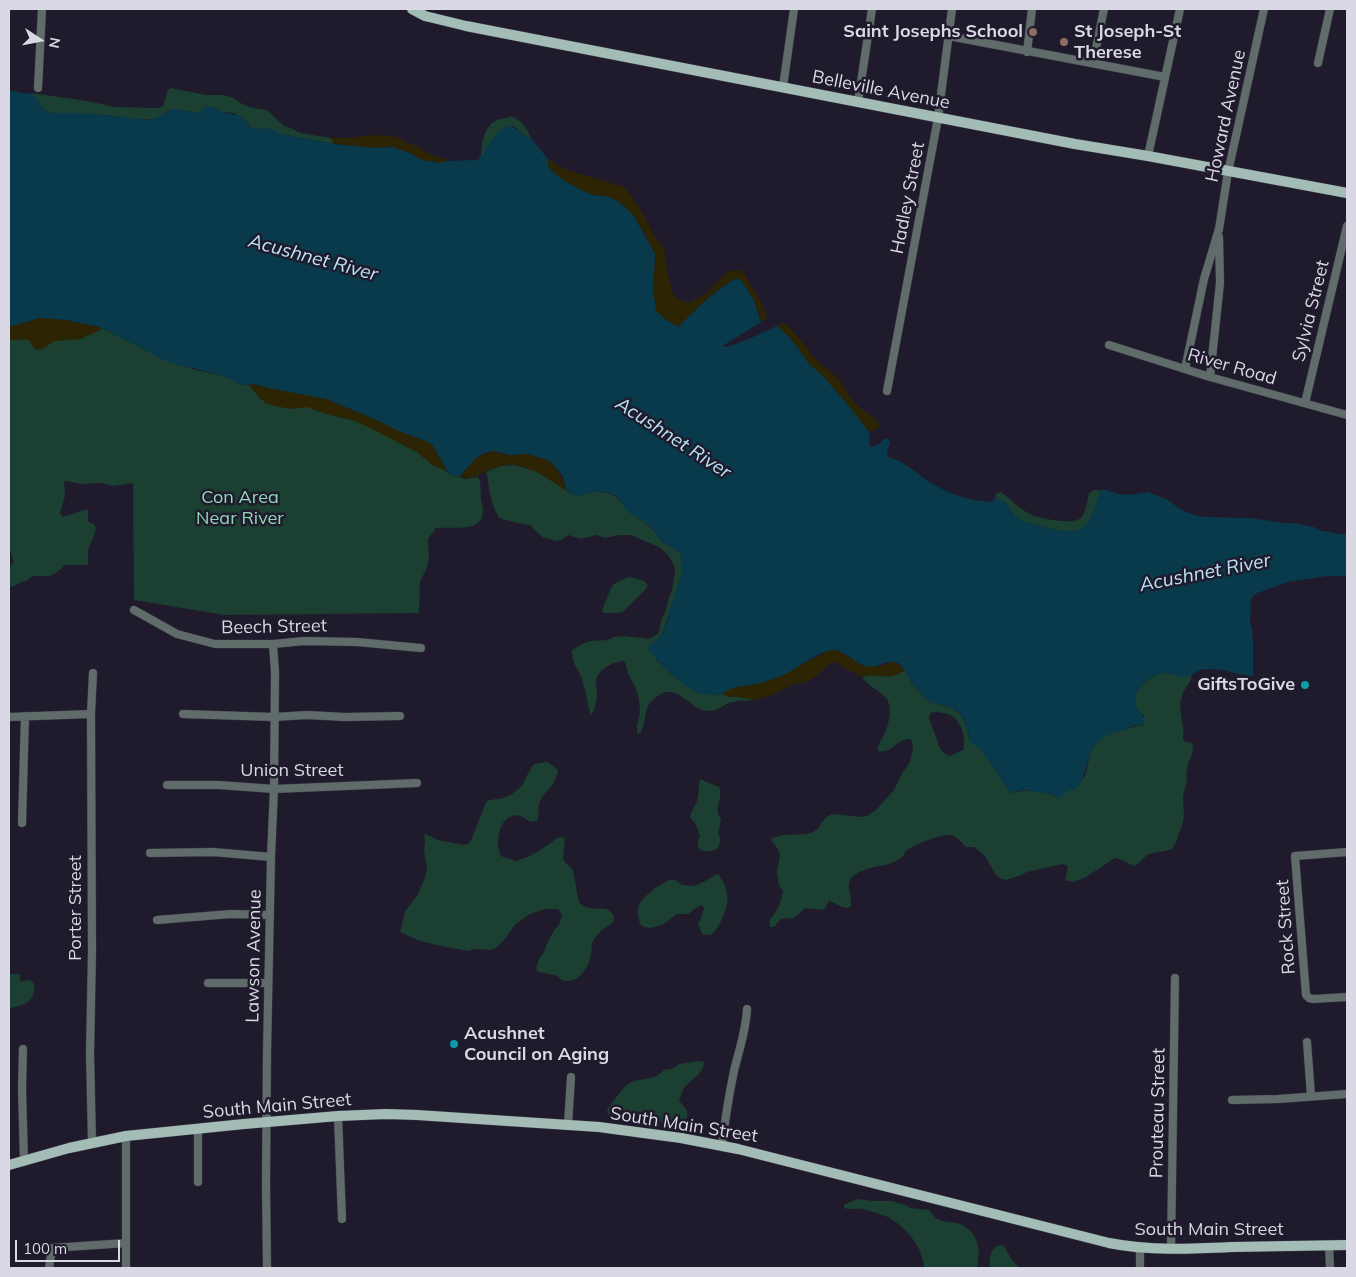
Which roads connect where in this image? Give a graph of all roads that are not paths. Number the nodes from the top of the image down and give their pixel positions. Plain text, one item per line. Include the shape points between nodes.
1 (42, 9) edge
2 (412, 9) edge
3 (794, 9) edge
4 (872, 9) edge
5 (952, 9) edge
6 (1032, 9) edge
7 (1104, 9) edge
8 (1180, 9) edge
9 (1264, 9) edge
10 (1330, 9) edge
11 (426, 12) edge
12 (949, 36) junction
13 (1027, 52) junction
14 (1093, 63) junction
15 (1318, 63) dead end
16 (1165, 77) junction
17 (783, 87) junction
18 (38, 88) dead end
19 (858, 102) junction
20 (938, 118) junction
21 (1148, 156) junction
22 (1228, 172) junction
23 (1347, 193) edge
24 (1347, 226) edge
25 (1219, 229) junction
26 (1109, 345) dead end
27 (1185, 369) junction
28 (1210, 377) junction
29 (887, 391) dead end
30 (1305, 403) junction
31 (1347, 415) edge
32 (134, 610) dead end
33 (273, 644) junction
34 (420, 648) dead end
35 (93, 673) dead end
36 (91, 714) junction
37 (183, 714) dead end
38 (25, 716) junction
39 (400, 716) dead end
40 (9, 717) edge
41 (274, 717) junction
42 (417, 783) dead end
43 (167, 785) dead end
44 (274, 789) junction
45 (22, 823) dead end
46 (1347, 852) edge
47 (150, 853) dead end
48 (271, 858) junction
49 (270, 915) junction
50 (157, 920) dead end
51 (1175, 978) dead end
52 (208, 983) dead end
53 (268, 983) junction
54 (1347, 997) edge
55 (747, 1010) dead end
56 (1307, 1042) dead end
57 (23, 1049) dead end
58 (571, 1077) dead end
59 (1347, 1094) edge
60 (1311, 1096) junction
61 (1232, 1100) dead end
62 (338, 1116) junction
63 (267, 1122) junction
64 (568, 1125) junction
65 (198, 1128) junction
66 (126, 1136) junction
67 (92, 1142) junction
68 (722, 1145) junction
69 (24, 1161) junction
70 (9, 1165) edge
71 (198, 1182) dead end
72 (342, 1219) dead end
73 (126, 1243) junction
74 (1329, 1245) junction
75 (1347, 1245) edge
76 (1140, 1248) junction
77 (1171, 1249) junction
78 (49, 1268) edge
79 (126, 1268) edge
80 (267, 1268) edge
81 (1140, 1268) edge
82 (1330, 1268) edge

1 - 18 street
2 - 11 main road, Belleville Avenue
3 - 17 street
4 - 19 street
5 - 12 street, Hadley Street
6 - 13 street
7 - 14 street
8 - 16 street
9 - 22 street, Howard Avenue
10 - 15 street
11 - 17 main road, Belleville Avenue via 450,23
12 - 13 street
12 - 20 street, Hadley Street
13 - 14 street
14 - 16 street
16 - 21 street
17 - 19 main road, Belleville Avenue
19 - 20 main road, Belleville Avenue
20 - 21 main road, Belleville Avenue
20 - 29 street, Hadley Street
21 - 22 main road, Belleville Avenue
22 - 23 main road, Belleville Avenue
22 - 25 street, Howard Avenue
24 - 30 street, Sylvia Street
25 - 27 street, Howard Avenue via 1204,279
25 - 28 street, Howard Avenue via 1220,283
26 - 27 street, River Road
27 - 28 street, River Road
28 - 30 street, River Road
30 - 31 street, River Road
32 - 33 street, Beech Street via 178,634 215,644
33 - 34 street, Beech Street via 356,642
33 - 41 street, Lawson Avenue
35 - 36 street, Porter Street
36 - 38 street
36 - 67 street, Porter Street
37 - 41 street
38 - 40 street
38 - 45 street
39 - 41 street via 307,714
41 - 44 street, Lawson Avenue
42 - 44 street, Union Street
43 - 44 street, Union Street
44 - 48 street, Lawson Avenue
46 - 54 street, Rock Street via 1295,856 1306,995 1313,999
47 - 48 street via 212,852
48 - 49 street, Lawson Avenue
49 - 50 street via 231,914
49 - 53 street, Lawson Avenue
51 - 77 street, Prouteau Street
52 - 53 street
53 - 63 street, Lawson Avenue
55 - 68 street
56 - 60 street
57 - 69 street
58 - 64 street
59 - 60 street
60 - 61 street
62 - 63 main road, South Main Street
62 - 64 main road, South Main Street via 410,1115
62 - 72 street
63 - 65 main road, South Main Street
63 - 80 street, Lawson Avenue
64 - 68 main road, South Main Street
65 - 66 main road, South Main Street
65 - 71 street
66 - 67 main road, South Main Street
66 - 73 street
67 - 69 main road, South Main Street
68 - 76 main road, South Main Street via 1109,1243
69 - 70 main road, South Main Street
73 - 78 street via 52,1248
73 - 79 street
74 - 75 main road, South Main Street
74 - 77 main road, South Main Street
74 - 82 street
76 - 77 main road, South Main Street
76 - 81 street

